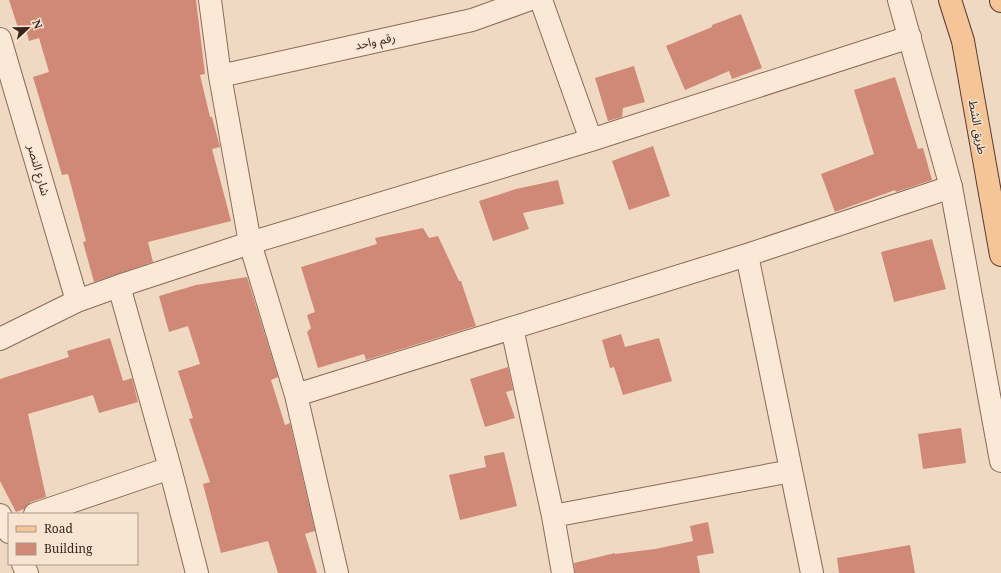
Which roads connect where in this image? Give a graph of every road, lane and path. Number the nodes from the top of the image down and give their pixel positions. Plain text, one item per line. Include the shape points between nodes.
1 (210, 0) edge
2 (528, 0) edge
3 (541, 0) edge
4 (899, 0) edge
5 (950, 0) edge
6 (910, 37) junction
7 (0, 39) edge
8 (220, 76) junction
9 (591, 140) junction
10 (951, 187) junction
11 (250, 243) junction
12 (747, 255) junction
13 (1001, 255) edge
14 (119, 286) junction
15 (77, 301) junction
16 (512, 328) junction
17 (0, 339) edge
18 (296, 395) junction
19 (1001, 461) edge
20 (170, 468) junction
21 (791, 471) junction
22 (38, 513) edge
23 (553, 516) junction
24 (197, 573) edge
25 (337, 573) edge
26 (563, 573) edge
27 (812, 573) edge

1 - 8 street
2 - 8 street, رقم واحد via 472,20
3 - 9 street
4 - 6 street
5 - 13 main road, طريق الشط via 963,41
6 - 9 street
6 - 10 street
7 - 15 street, شارع النصر
8 - 11 street
9 - 11 street
10 - 12 street
10 - 19 street
11 - 14 street
11 - 18 street
12 - 16 street
12 - 21 street
14 - 15 street
14 - 20 street
15 - 17 street
16 - 18 street
16 - 23 street
18 - 25 street
20 - 22 street
20 - 24 street
21 - 23 street
21 - 27 street
23 - 26 street

